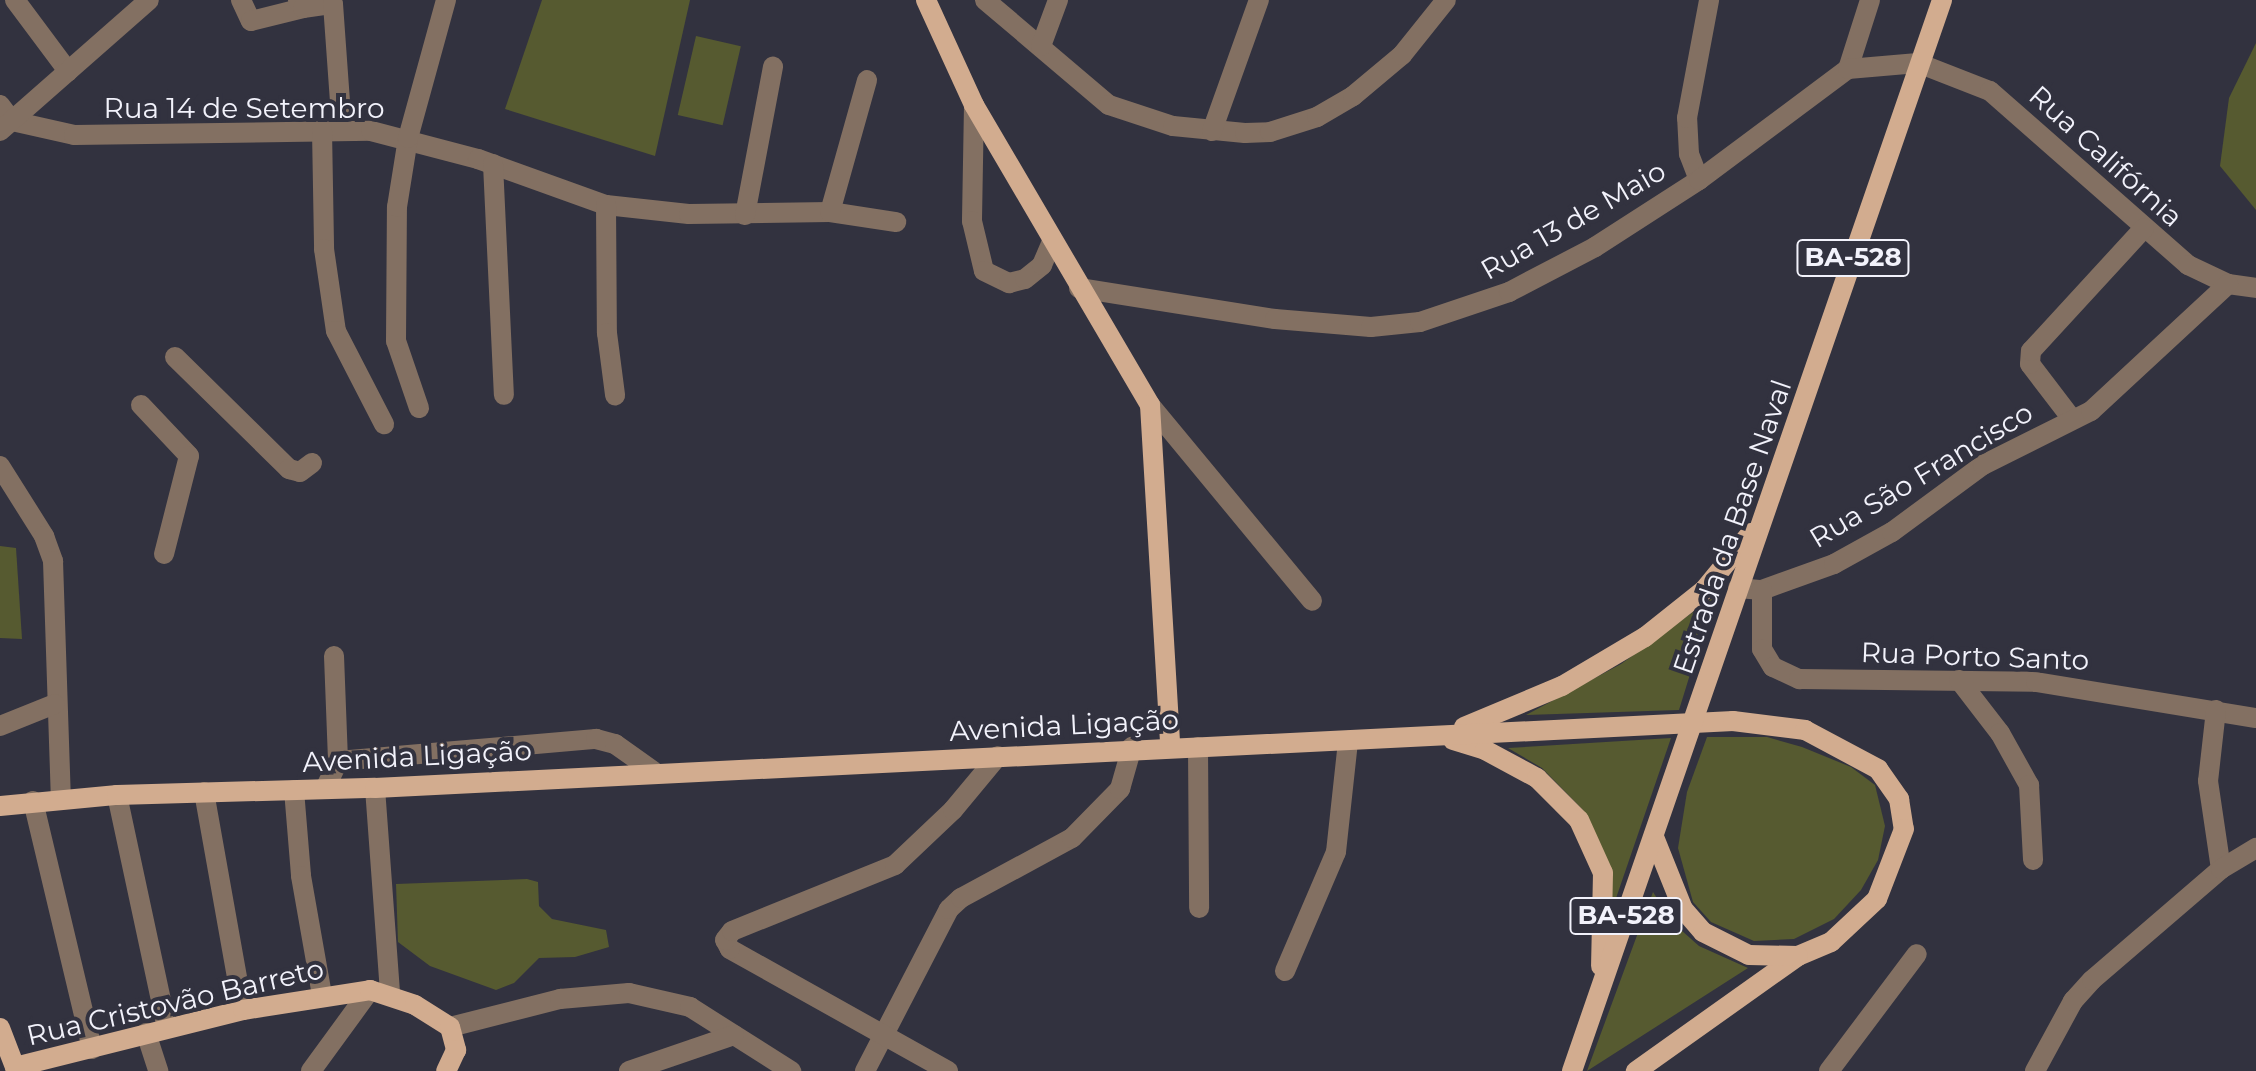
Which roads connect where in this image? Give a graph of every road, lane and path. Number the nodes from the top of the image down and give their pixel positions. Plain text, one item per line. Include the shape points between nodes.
1 (15, 0) edge
2 (149, 0) edge
3 (241, 0) edge
4 (446, 0) edge
5 (926, 0) edge
6 (985, 0) edge
7 (1058, 0) edge
8 (1259, 0) edge
9 (1446, 0) edge
10 (1709, 0) edge
11 (1870, 0) edge
12 (1942, 0) edge
13 (300, 4) edge
14 (1041, 46) junction
15 (1918, 63) junction
16 (773, 67) dead end
17 (1848, 69) junction
18 (68, 71) junction
19 (867, 80) dead end
20 (974, 105) junction
21 (4, 119) edge
22 (332, 130) junction
23 (1212, 131) junction
24 (408, 138) junction
25 (493, 164) junction
26 (1699, 180) junction
27 (606, 205) junction
28 (830, 212) junction
29 (745, 215) junction
30 (896, 222) dead end
31 (2144, 228) junction
32 (1051, 244) junction
33 (2228, 284) junction
34 (1079, 288) junction
35 (2256, 288) edge
36 (175, 357) dead end
37 (504, 395) dead end
38 (615, 395) dead end
39 (141, 405) dead end
40 (1150, 405) junction
41 (419, 408) dead end
42 (2072, 419) junction
43 (384, 424) dead end
44 (312, 463) dead end
45 (0, 466) edge
46 (1764, 515) junction
47 (164, 554) dead end
48 (1704, 590) junction
49 (1762, 590) junction
50 (1735, 596) junction
51 (1312, 601) dead end
52 (334, 656) dead end
53 (1959, 680) junction
54 (55, 704) junction
55 (2216, 710) junction
56 (2256, 718) edge
57 (0, 726) edge
58 (1437, 736) junction
59 (1348, 741) junction
60 (1170, 746) junction
61 (1132, 747) junction
62 (1198, 747) junction
63 (998, 756) junction
64 (338, 761) junction
65 (653, 771) junction
66 (375, 788) junction
67 (325, 789) junction
68 (294, 790) junction
69 (204, 792) junction
70 (117, 795) junction
71 (61, 799) junction
72 (33, 801) junction
73 (0, 806) edge
74 (1654, 837) junction
75 (2256, 848) edge
76 (2033, 860) dead end
77 (2221, 869) junction
78 (1199, 908) dead end
79 (1917, 954) dead end
80 (1798, 956) junction
81 (1285, 971) dead end
82 (380, 992) junction
83 (322, 995) junction
84 (1598, 995) junction
85 (243, 1010) junction
86 (450, 1027) junction
87 (0, 1028) edge
88 (167, 1028) junction
89 (146, 1033) junction
90 (734, 1035) junction
91 (885, 1035) junction
92 (92, 1049) junction
93 (63, 1065) edge
94 (8, 1069) edge
95 (158, 1071) edge
96 (311, 1071) edge
97 (446, 1071) edge
98 (629, 1071) edge
99 (791, 1071) edge
100 (865, 1071) edge
101 (948, 1071) edge
102 (1572, 1071) edge
103 (1636, 1071) edge
104 (1829, 1071) edge
105 (2035, 1071) edge

1 - 18 street
2 - 18 street
3 - 13 street via 251,21
4 - 24 street
5 - 20 main road
6 - 14 street
7 - 14 street
8 - 23 street
9 - 23 street via 1377,78 1317,117 1270,132
10 - 26 street via 1687,118 1689,154
11 - 17 street
12 - 15 main road, Estrada da Base Naval / BA-528
13 - 22 street via 333,4
14 - 23 street via 1109,105 1145,120
15 - 17 street
15 - 31 street, Rua Califórnia via 1990,91 2081,166
15 - 46 main road, Estrada da Base Naval / BA-528
16 - 29 street
17 - 26 street, Rua 13 de Maio
18 - 21 street
19 - 28 street
20 - 32 main road
20 - 32 street via 972,221 979,262 996,281 1009,283 1034,274
21 - 22 street, Rua 14 de Setembro via 74,135
22 - 24 street, Rua 14 de Setembro
22 - 43 street via 324,249 336,331
24 - 25 street, Rua 14 de Setembro
24 - 41 street via 397,207 394,316 396,341
25 - 27 street, Rua 14 de Setembro
25 - 37 street
26 - 34 street, Rua 13 de Maio via 1537,279 1472,308 1420,322 1371,327 1275,319
27 - 29 street, Rua 14 de Setembro
27 - 38 street via 607,333
28 - 29 street, Rua 14 de Setembro
28 - 30 street, Rua 14 de Setembro
31 - 33 street, Rua Califórnia via 2188,265
31 - 42 street via 2031,351 2030,364
32 - 34 main road
33 - 35 street, Rua Califórnia
33 - 42 street, Rua São Francisco via 2107,398
34 - 40 main road
36 - 44 street via 289,469 297,473
39 - 47 street via 189,456
40 - 51 street
40 - 60 main road
42 - 49 street, Rua São Francisco via 1983,465 1870,544
45 - 54 street via 44,536 53,561
46 - 48 main road
46 - 50 main road, Estrada da Base Naval / BA-528
48 - 50 main road
48 - 58 main road via 1645,637 1573,680
49 - 50 street, Rua São Francisco
49 - 53 street, Rua Porto Santo via 1762,649 1783,673 1799,679
50 - 74 main road, Estrada da Base Naval / BA-528
52 - 64 street
53 - 55 street, Rua Porto Santo via 2086,686
53 - 76 street via 2000,733 2029,785
54 - 57 street
54 - 71 street
55 - 56 street, Rua Porto Santo
55 - 77 street via 2208,781
58 - 59 main road, Avenida Ligação
58 - 80 main road, Avenida Ligação via 1733,721 1776,724 1834,741 1878,769 1903,813 1901,845 1877,899 1831,942
58 - 84 main road via 1485,750 1537,778 1579,820 1594,845 1603,882
59 - 62 main road, Avenida Ligação
59 - 81 street via 1336,852
60 - 61 main road, Avenida Ligação
60 - 62 main road, Avenida Ligação
61 - 63 main road, Avenida Ligação
61 - 91 street via 1120,789 1072,838 949,909
62 - 78 street
63 - 65 main road, Avenida Ligação
63 - 91 street via 953,810 895,865 732,931 725,940 730,949
64 - 65 street via 596,739 615,744
64 - 67 street
65 - 66 main road, Avenida Ligação
66 - 67 main road, Avenida Ligação
66 - 82 street
67 - 68 main road, Avenida Ligação
68 - 69 main road, Avenida Ligação
68 - 83 street via 301,876
69 - 70 main road, Avenida Ligação
69 - 85 street
70 - 71 main road, Avenida Ligação
70 - 88 street
71 - 72 main road, Avenida Ligação
72 - 73 main road, Avenida Ligação
72 - 92 street
74 - 80 main road, Avenida Ligação via 1683,909 1703,932 1749,955
74 - 84 main road, Estrada da Base Naval / BA-528
75 - 77 street
77 - 105 street via 2092,980 2073,1001
79 - 104 street
80 - 103 main road, Avenida Ligação
82 - 83 main road, Rua Cristovão Barreto
82 - 86 main road
82 - 96 street
83 - 85 main road, Rua Cristovão Barreto
84 - 102 main road, Estrada da Base Naval / BA-528
85 - 88 main road, Rua Cristovão Barreto
86 - 90 street via 560,999 629,993 690,1007
86 - 97 main road via 456,1050
87 - 94 main road
88 - 89 main road, Rua Cristovão Barreto
89 - 92 main road, Rua Cristovão Barreto
89 - 95 street
90 - 98 street
90 - 99 street
91 - 100 street
91 - 101 street
92 - 93 main road, Rua Cristovão Barreto
93 - 94 main road, Rua Cristovão Barreto

